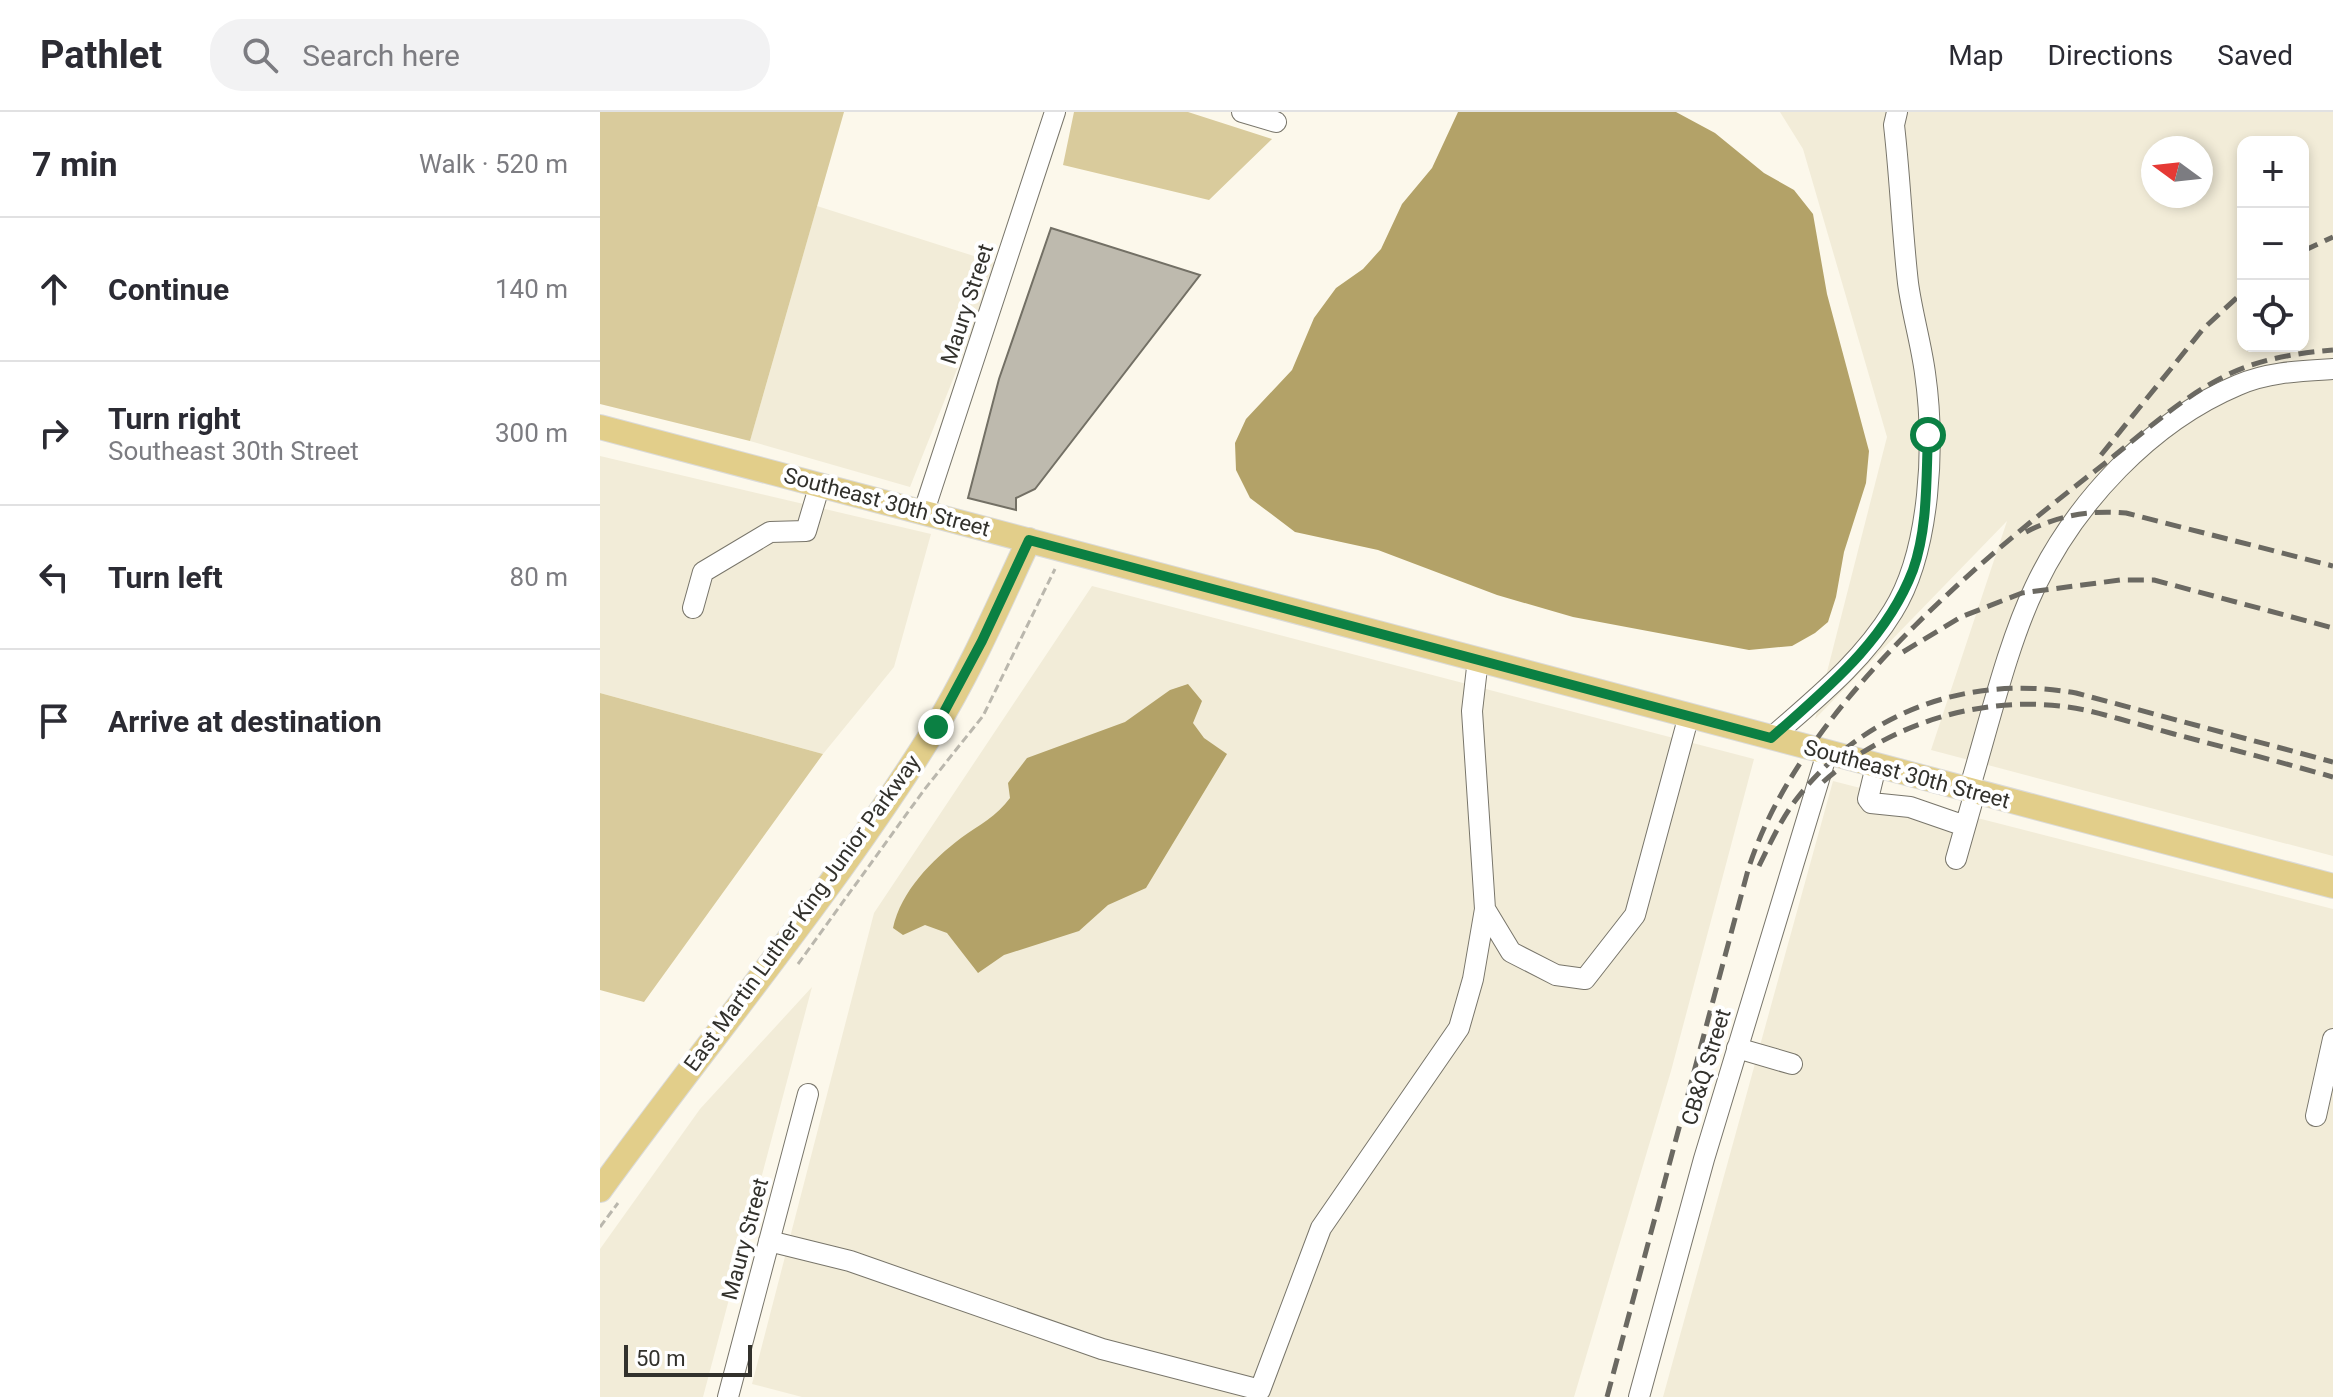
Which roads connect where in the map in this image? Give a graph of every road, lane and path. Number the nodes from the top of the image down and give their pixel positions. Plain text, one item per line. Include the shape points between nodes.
1 (1055, 112) edge
2 (1242, 112) edge
3 (1897, 112) edge
4 (1276, 122) dead end
5 (2333, 369) edge
6 (600, 427) edge
7 (820, 484) junction
8 (924, 511) junction
9 (1029, 540) junction
10 (693, 608) dead end
11 (1478, 659) junction
12 (1689, 715) junction
13 (1771, 738) junction
14 (1827, 753) junction
15 (1876, 766) junction
16 (1972, 791) junction
17 (1965, 826) junction
18 (1956, 859) dead end
19 (2333, 886) edge
20 (1485, 909) junction
21 (2333, 1039) edge
22 (1737, 1048) junction
23 (1792, 1064) dead end
24 (808, 1094) dead end
25 (2316, 1116) dead end
26 (600, 1190) edge
27 (769, 1241) junction
28 (728, 1397) edge
29 (1639, 1397) edge

1 - 8 street, Maury Street
2 - 4 street
3 - 13 street via 1908,284 1925,375 1928,435 1922,531 1894,610 1836,681
5 - 16 street via 2285,371 2239,384 2201,403 2112,476 2079,514 2033,591
6 - 7 main road, Southeast 30th Street
7 - 8 main road, Southeast 30th Street
7 - 10 street via 806,531 770,532 703,572
8 - 9 main road, Southeast 30th Street
9 - 11 main road, Southeast 30th Street
9 - 26 main road, East Martin Luther King Junior Parkway via 936,727 887,802
11 - 12 main road, Southeast 30th Street
11 - 20 street via 1472,711
12 - 13 main road, Southeast 30th Street
12 - 20 street via 1635,915 1585,979 1556,975 1511,952
13 - 14 main road, Southeast 30th Street
14 - 15 main road, Southeast 30th Street
14 - 22 street, CB&Q Street
15 - 16 main road, Southeast 30th Street
15 - 17 street via 1871,803 1910,807
16 - 17 street
16 - 19 main road, Southeast 30th Street
17 - 18 street
20 - 27 street via 1459,1028 1321,1228 1260,1390 1102,1349 850,1261
21 - 25 street
22 - 23 street
22 - 29 street, CB&Q Street
24 - 27 street, Maury Street
27 - 28 street, Maury Street

